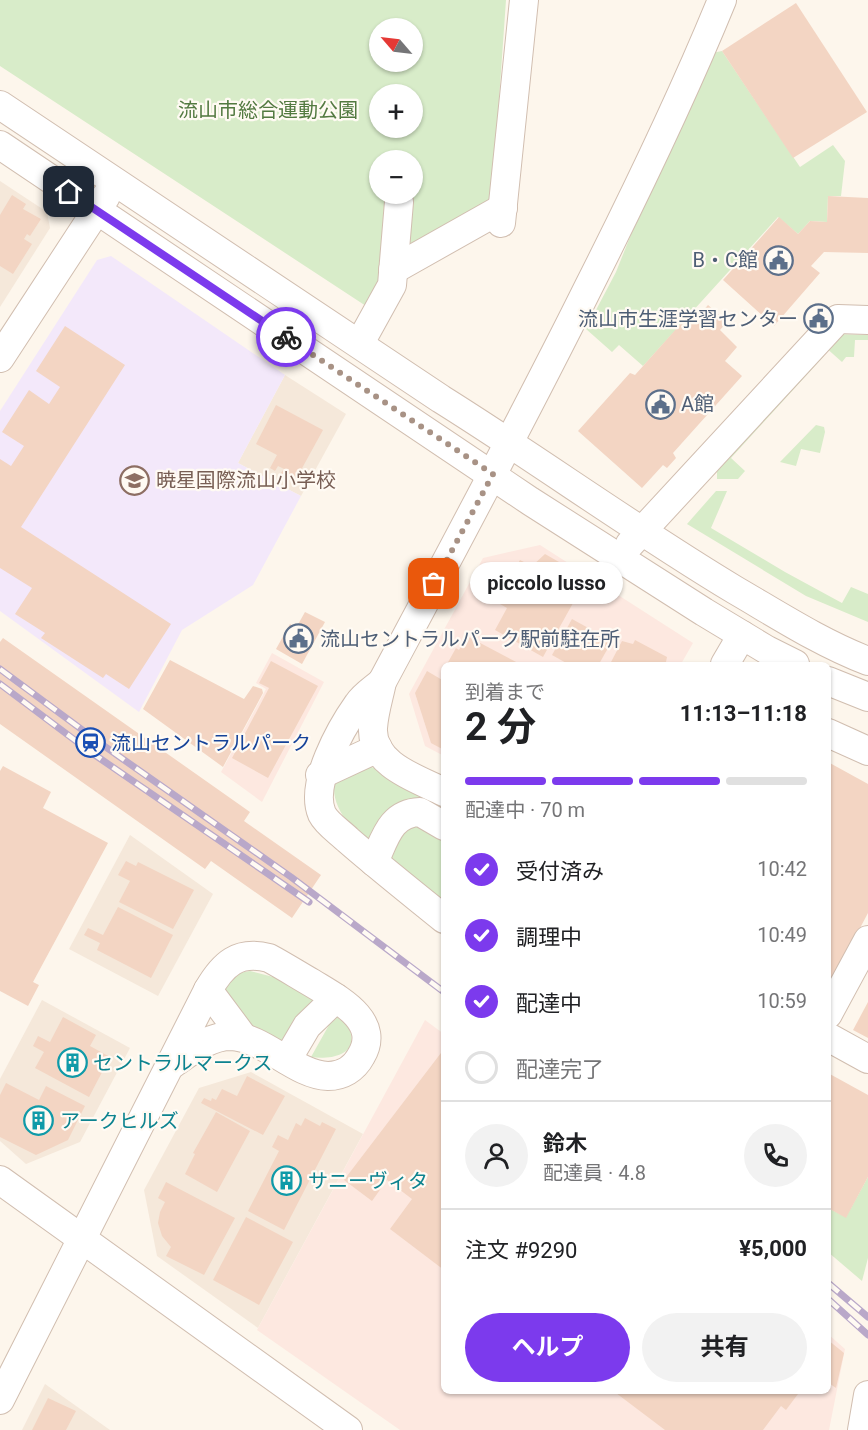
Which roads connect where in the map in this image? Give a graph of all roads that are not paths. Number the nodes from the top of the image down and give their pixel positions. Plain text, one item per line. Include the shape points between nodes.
1 (524, 0) edge
2 (722, 0) edge
3 (0, 105) edge
4 (0, 146) edge
5 (116, 182) junction
6 (399, 204) edge
7 (97, 211) junction
8 (393, 270) junction
9 (868, 320) edge
10 (360, 343) junction
11 (0, 358) edge
12 (510, 442) junction
13 (493, 474) junction
14 (641, 532) junction
15 (618, 557) junction
16 (742, 635) junction
17 (868, 660) edge
18 (726, 662) edge
19 (791, 662) edge
20 (382, 682) junction
21 (831, 682) edge
22 (868, 696) edge
23 (831, 734) edge
24 (378, 748) junction
25 (868, 751) edge
26 (320, 775) junction
27 (441, 790) edge
28 (441, 824) edge
29 (374, 862) junction
30 (441, 917) edge
31 (868, 940) edge
32 (208, 990) junction
33 (336, 998) junction
34 (831, 1008) edge
35 (243, 1037) junction
36 (831, 1039) edge
37 (831, 1054) edge
38 (868, 1059) edge
39 (287, 1060) junction
40 (171, 1065) junction
41 (868, 1072) edge
42 (0, 1180) edge
43 (82, 1238) junction
44 (868, 1395) edge
45 (0, 1400) edge
46 (348, 1430) edge
47 (862, 1430) edge

1 - 8 street via 502,216
2 - 12 street via 634,196
3 - 5 street
4 - 7 street
5 - 7 street
5 - 10 street
6 - 8 street
7 - 11 street
7 - 13 street
8 - 10 street via 392,285
9 - 14 street via 838,320
10 - 12 street
12 - 13 street
12 - 14 street
13 - 15 street
13 - 20 street
14 - 15 street
14 - 17 street via 792,624
15 - 16 street
16 - 18 street
16 - 19 street
20 - 24 street via 373,729
20 - 26 street via 359,702
21 - 22 street
23 - 25 street
24 - 26 street
24 - 27 street via 393,766
26 - 29 street via 322,814
28 - 29 street via 420,812 401,815
29 - 30 street
31 - 34 street
32 - 33 street via 234,959 254,954 269,958
32 - 35 street
32 - 40 street
33 - 39 street via 307,1026
33 - 39 street via 362,1020 366,1048 358,1061 351,1069 325,1076
35 - 39 street
35 - 40 street via 217,1037
36 - 38 street
37 - 41 street
40 - 43 street
42 - 43 street
43 - 45 street
43 - 46 street
44 - 47 street

